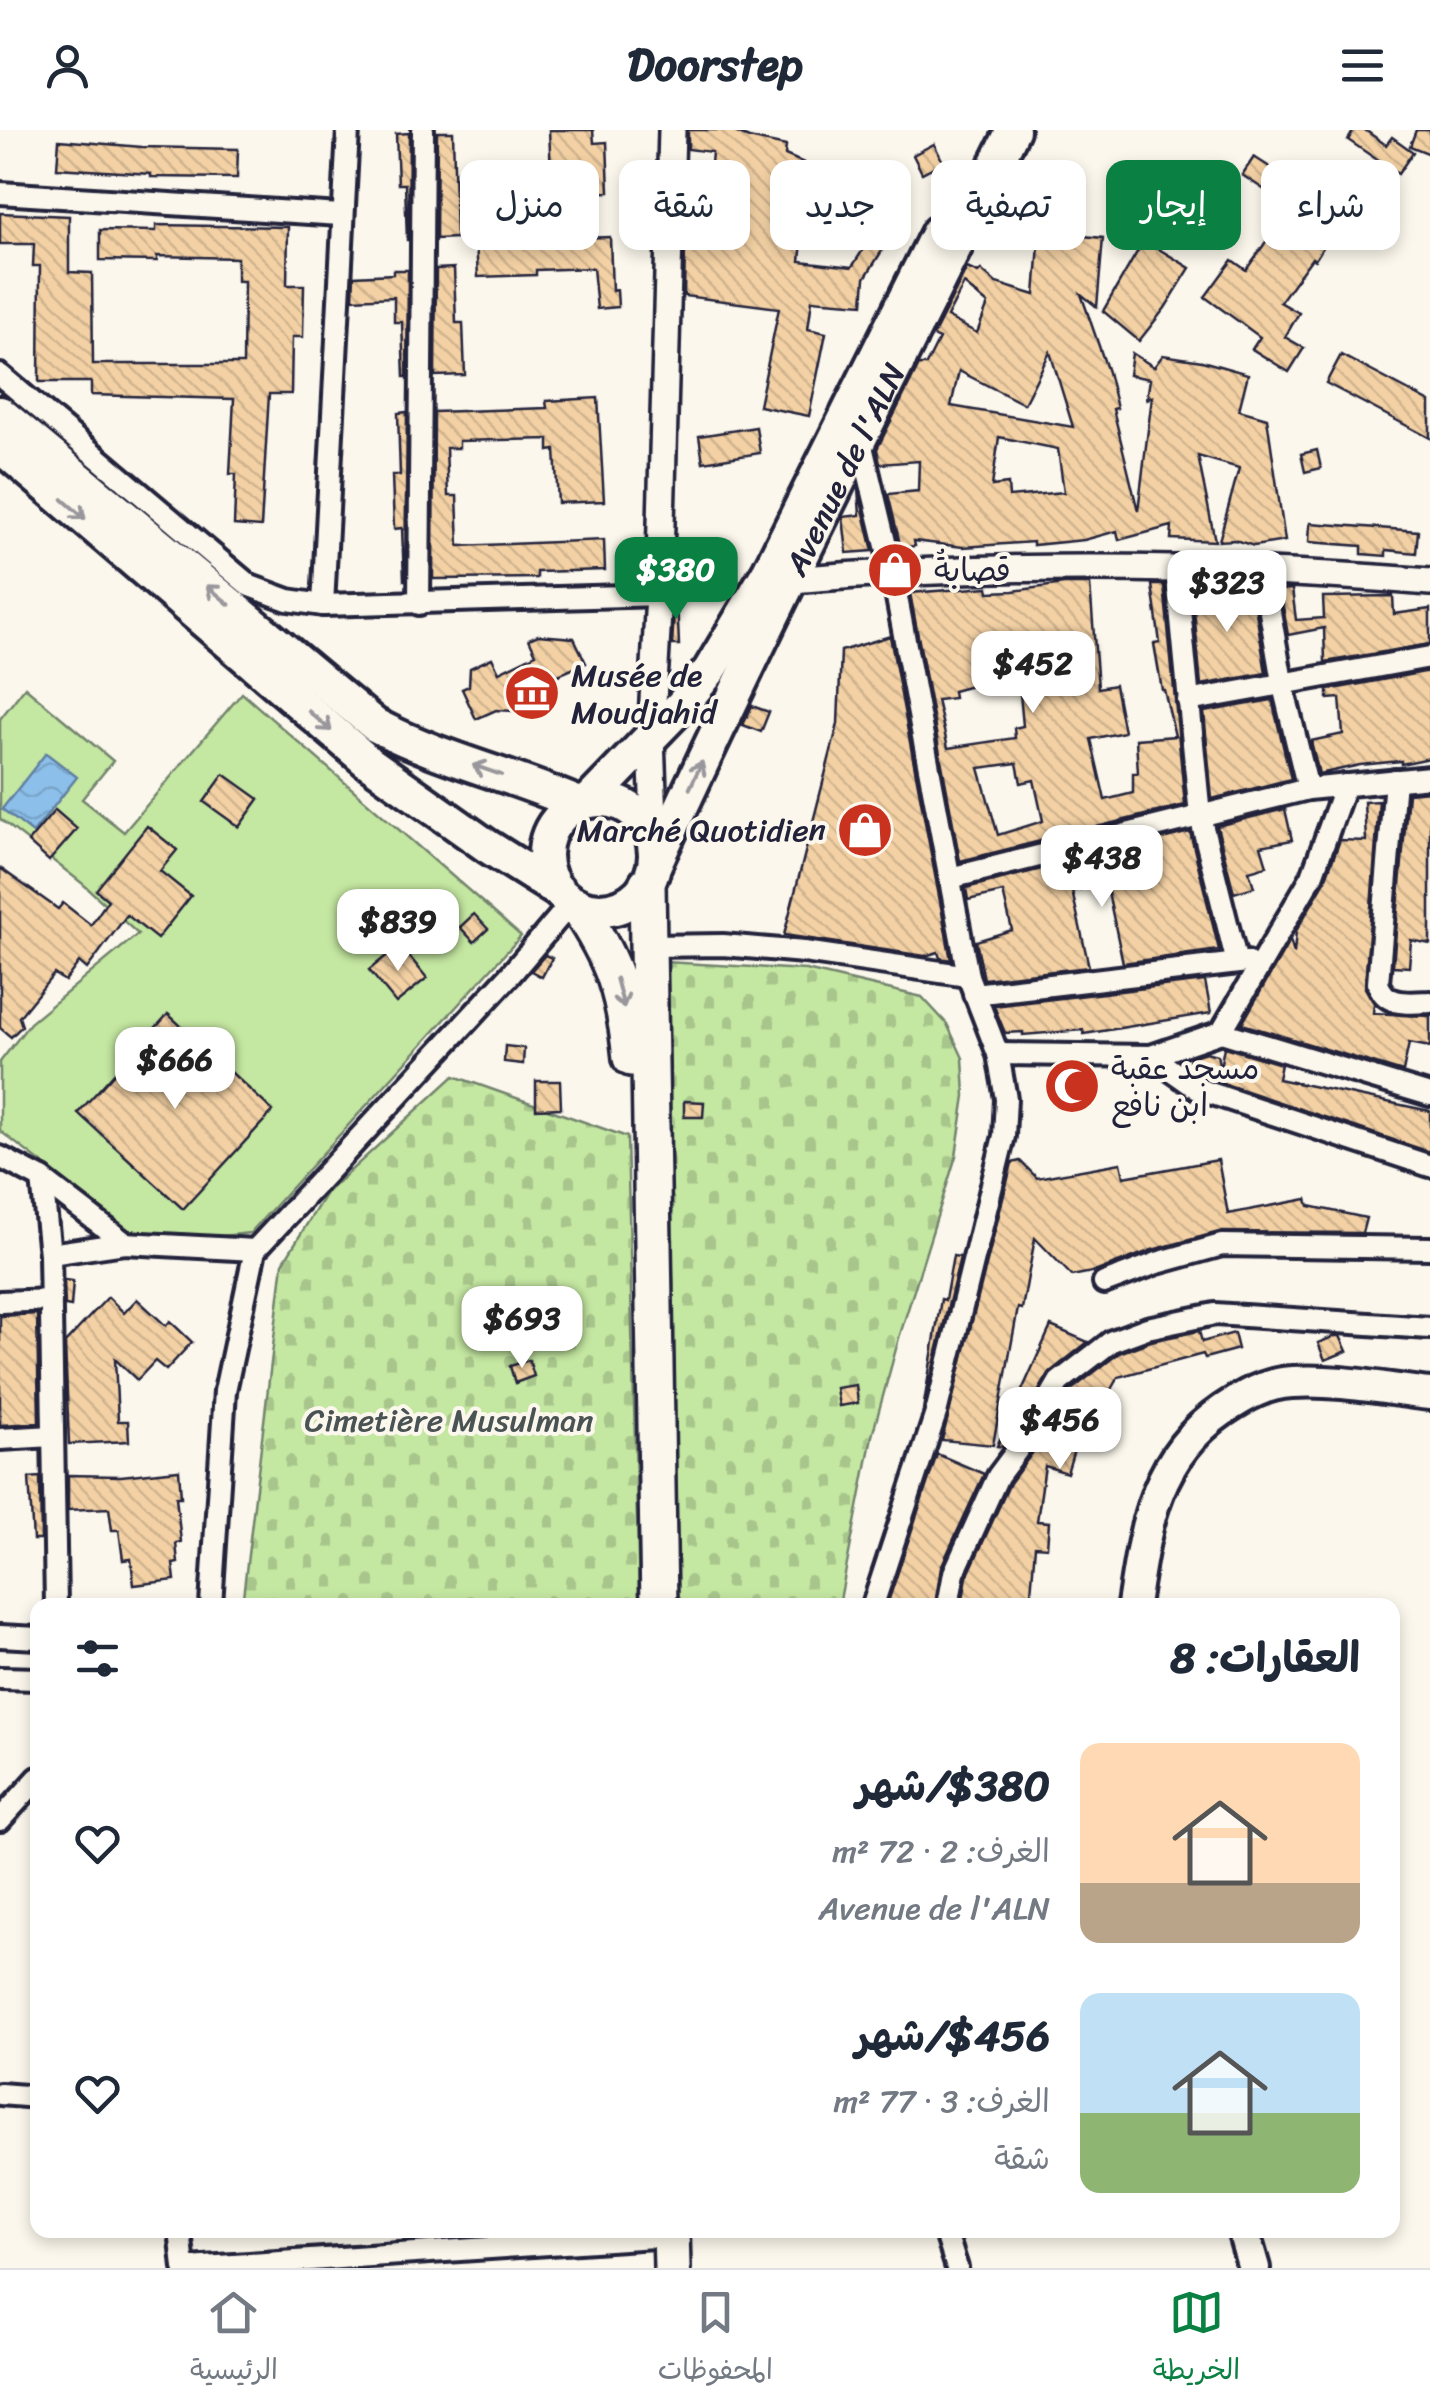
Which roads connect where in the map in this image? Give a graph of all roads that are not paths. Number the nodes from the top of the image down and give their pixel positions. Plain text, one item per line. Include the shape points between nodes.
1 (348, 130) edge
2 (423, 130) edge
3 (672, 130) edge
4 (989, 130) edge
5 (1012, 130) edge
6 (0, 193) edge
7 (341, 215) junction
8 (0, 374) edge
9 (0, 413) edge
10 (861, 442) junction
11 (0, 446) edge
12 (1176, 567) junction
13 (1263, 571) junction
14 (892, 572) junction
15 (780, 575) junction
16 (1430, 582) edge
17 (659, 595) junction
18 (323, 604) junction
19 (419, 604) junction
20 (1430, 658) edge
21 (1282, 682) junction
22 (1188, 701) junction
23 (651, 736) junction
24 (1430, 777) edge
25 (1395, 780) junction
26 (1344, 785) junction
27 (1308, 790) junction
28 (584, 802) junction
29 (1200, 816) junction
30 (653, 866) junction
31 (950, 878) junction
32 (569, 900) junction
33 (649, 946) junction
34 (1264, 960) junction
35 (1237, 963) junction
36 (971, 985) junction
37 (1430, 1002) edge
38 (1222, 1032) junction
39 (998, 1054) junction
40 (1151, 1056) junction
41 (1430, 1095) edge
42 (0, 1158) edge
43 (1430, 1166) edge
44 (42, 1178) junction
45 (125, 1243) junction
46 (1430, 1248) edge
47 (256, 1250) junction
48 (50, 1254) junction
49 (1104, 1283) dead end
50 (51, 1300) junction
51 (0, 1302) edge
52 (1430, 1328) edge
53 (1430, 1394) edge
54 (53, 1436) junction
55 (0, 1438) edge
56 (56, 1598) edge
57 (211, 1598) edge
58 (639, 1598) edge
59 (659, 1598) edge
60 (875, 1598) edge
61 (949, 1598) edge
62 (1134, 1598) edge
63 (0, 1636) edge
64 (30, 1638) edge
65 (0, 1678) edge
66 (30, 1679) edge
67 (30, 1787) edge
68 (0, 1820) edge
69 (0, 2094) edge
70 (30, 2096) edge
71 (181, 2238) edge
72 (948, 2238) edge
73 (1246, 2238) edge
74 (658, 2241) edge
75 (186, 2268) edge
76 (672, 2268) edge
77 (957, 2268) edge
78 (1254, 2268) edge

1 - 7 street
2 - 19 street
3 - 17 street
4 - 15 main road, Avenue de l'ALN
5 - 10 main road, Avenue de l'ALN
6 - 7 street
7 - 18 street
8 - 18 street via 250,586
28 -> 9 main road via 413,745 375,725
10 - 14 street
10 - 15 main road, Avenue de l'ALN
11 -> 32 main road via 366,761
12 - 13 street
12 - 14 street
12 - 22 street
13 - 16 street
13 - 21 street
14 - 15 street
14 - 31 street
15 - 23 main road, Avenue de l'ALN
30 -> 15 main road, Avenue de l'ALN
17 - 19 street
17 - 23 street
18 - 19 street
20 - 21 street
21 - 22 street
21 - 27 street
22 - 29 street
23 - 28 main road, Avenue de l'ALN
23 - 30 street
24 - 25 street
25 - 26 street
25 - 37 street via 1378,983 1389,1000
26 - 27 street
26 - 34 street via 1312,876
27 - 29 street
28 - 30 main road via 608,800 640,816 651,832
28 - 32 main road via 564,813 546,842 549,876
29 - 31 street
29 - 35 street
30 - 32 main road via 633,900 620,907 606,911
30 - 33 highway
31 - 36 street
32 - 47 street via 497,989
32 -> 58 highway via 605,947 631,1057
33 - 36 street via 723,945
33 - 59 highway
34 - 35 street
34 - 38 street
35 - 36 street
36 - 39 street
38 - 40 street
38 - 41 street
39 - 40 street
39 - 60 street via 1004,1136 936,1412
40 - 43 street via 1198,1089
42 - 44 street
44 - 45 street
44 - 48 street
45 - 47 street
45 - 48 street
46 - 49 street via 1222,1246
47 - 57 street via 225,1390
48 - 50 street
50 - 51 street
50 - 54 street
52 - 61 street via 1214,1314 1112,1340 1060,1382 998,1476
53 - 62 main road via 1291,1382 1248,1392 1194,1432 1170,1464 1147,1518
54 - 55 street
54 - 56 street
63 - 64 street
65 - 66 street
67 - 68 street
69 - 70 street
71 - 75 street
72 - 77 street
73 - 78 main road
74 - 75 street
74 - 76 highway

